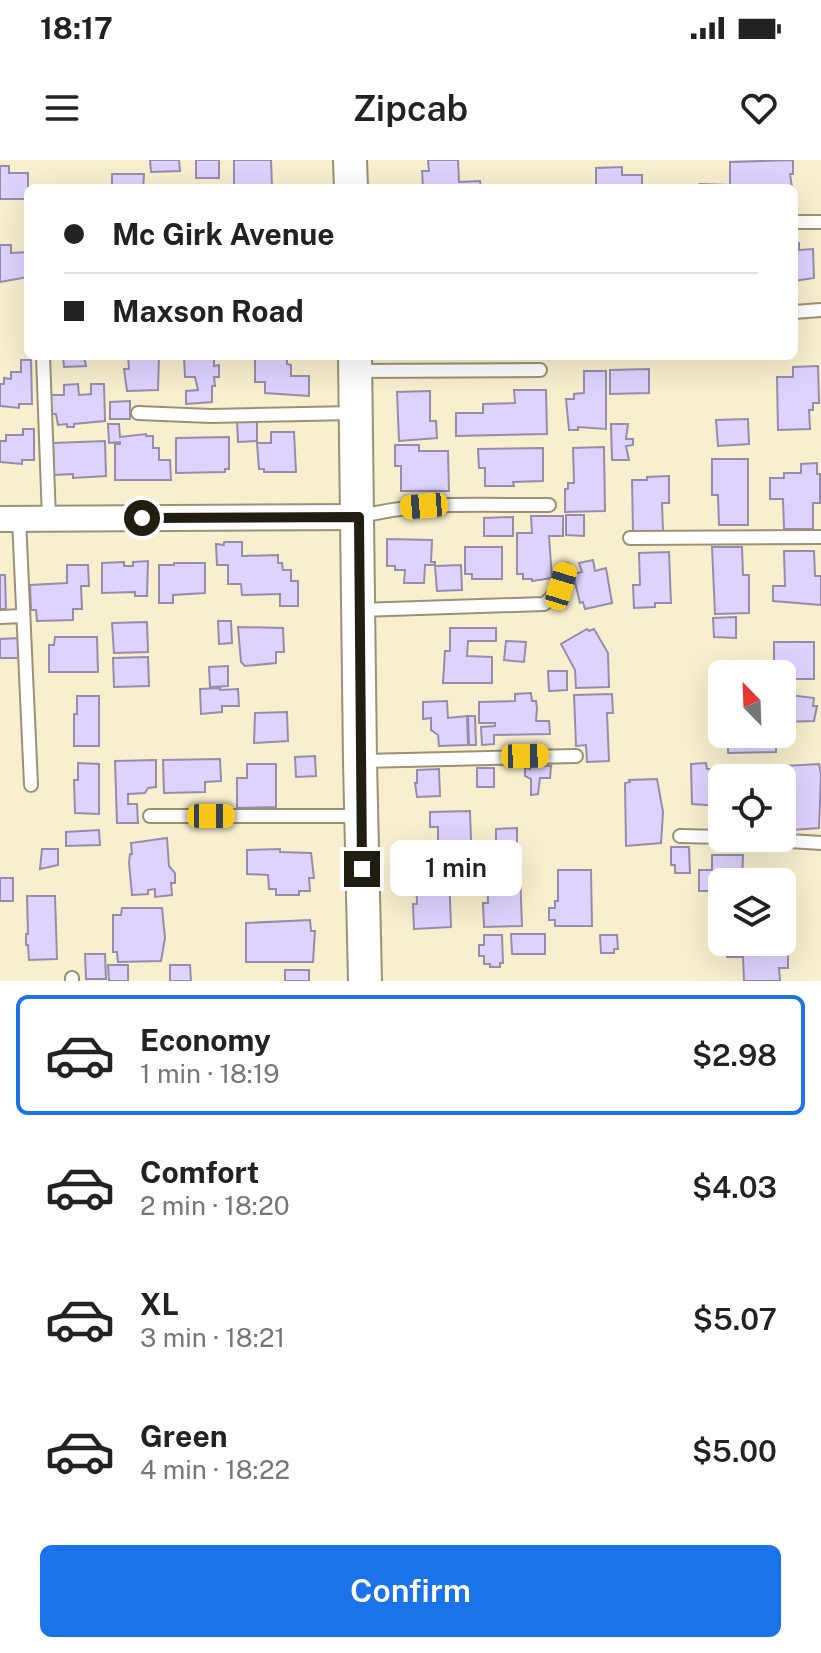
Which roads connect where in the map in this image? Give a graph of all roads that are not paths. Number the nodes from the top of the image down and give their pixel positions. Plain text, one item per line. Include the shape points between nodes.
1 (350, 160) edge
2 (351, 184) edge
3 (798, 222) edge
4 (821, 222) edge
5 (821, 310) edge
6 (798, 312) edge
7 (43, 360) edge
8 (355, 364) edge
9 (540, 370) dead end
10 (356, 412) junction
11 (138, 413) dead end
12 (549, 505) dead end
13 (359, 517) junction
14 (10, 519) edge
15 (49, 519) junction
16 (821, 537) edge
17 (630, 538) dead end
18 (566, 570) dead end
19 (359, 610) junction
20 (23, 616) junction
21 (0, 617) edge
22 (576, 756) dead end
23 (360, 761) junction
24 (31, 785) dead end
25 (150, 816) dead end
26 (361, 816) junction
27 (680, 836) dead end
28 (708, 837) edge
29 (796, 841) edge
30 (821, 843) edge
31 (365, 981) edge

1 - 2 street
3 - 4 lane
5 - 6 lane
7 - 15 lane
8 - 9 lane
8 - 10 street
10 - 11 lane
10 - 13 street
12 - 13 lane via 424,506
13 - 15 street
13 - 19 street
14 - 15 street
14 - 20 lane
16 - 17 lane
18 - 19 lane via 561,586 544,604
19 - 23 street
20 - 21 lane
20 - 24 lane
22 - 23 lane
23 - 26 street
25 - 26 lane
26 - 31 street
27 - 28 lane
29 - 30 lane

